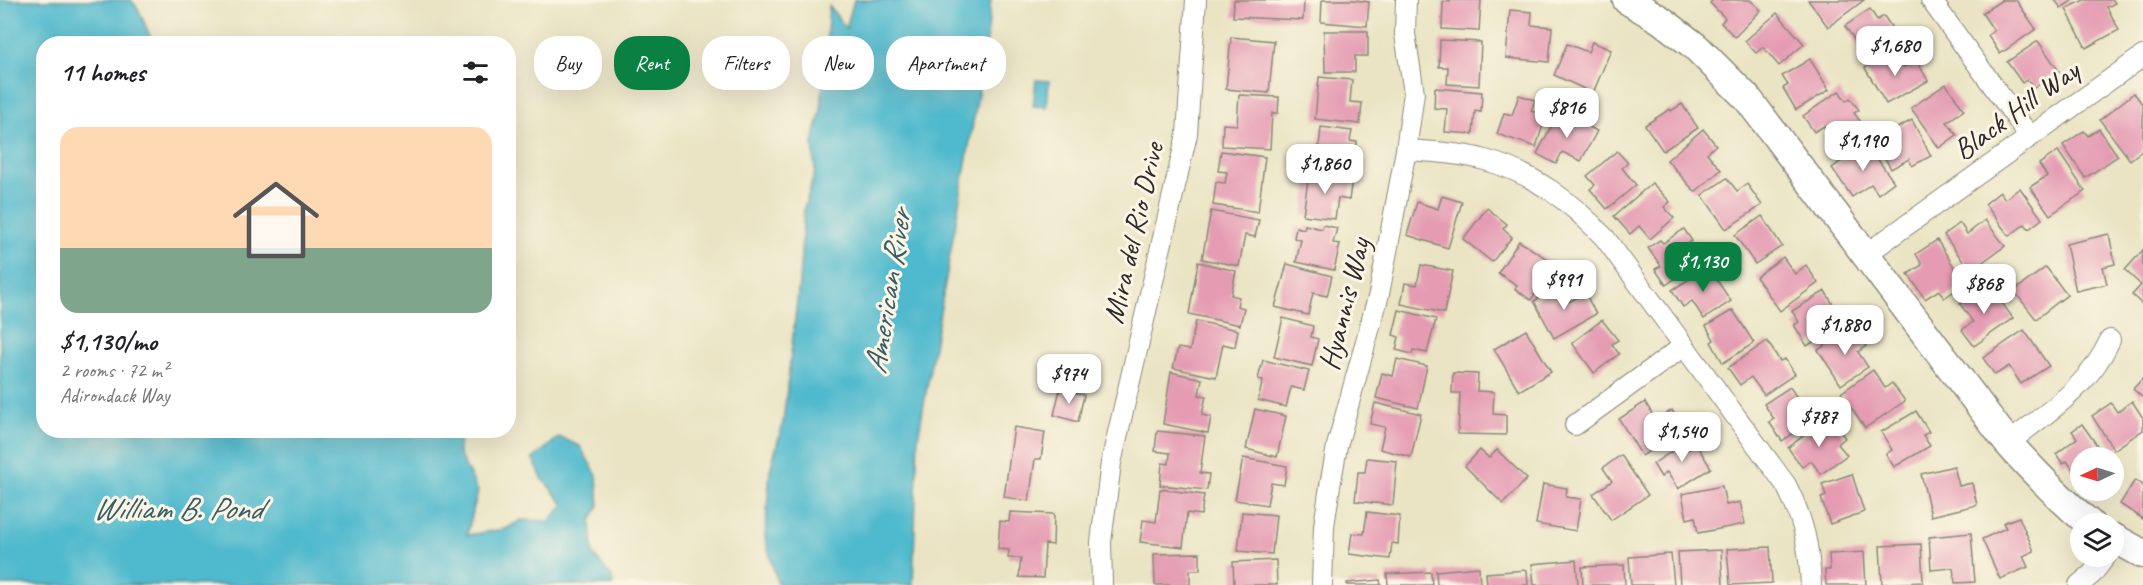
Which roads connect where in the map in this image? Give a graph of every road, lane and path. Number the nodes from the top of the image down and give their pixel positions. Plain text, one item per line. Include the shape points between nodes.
1 (1196, 0) edge
2 (1407, 0) edge
3 (1627, 0) edge
4 (1931, 0) edge
5 (2143, 56) edge
6 (2030, 137) junction
7 (1406, 150) junction
8 (1865, 255) junction
9 (2110, 340) dead end
10 (1684, 346) junction
11 (1575, 425) dead end
12 (2008, 443) junction
13 (2078, 513) edge
14 (2124, 548) edge
15 (2143, 554) edge
16 (2097, 567) edge
17 (1102, 585) edge
18 (1322, 585) edge
19 (1812, 585) edge
20 (2079, 585) edge

1 - 17 street, Mira del Rio Drive via 1187,134 1111,463 1101,542
2 - 7 street, Hyannis Way via 1405,33 1414,93
3 - 8 street via 1696,47 1748,99
4 - 6 street
5 - 6 street, Black Hill Way
6 - 8 street, Black Hill Way
7 - 10 street via 1484,160 1532,179 1561,196 1605,238
7 - 18 street, Hyannis Way via 1379,294 1337,446 1324,526
8 - 12 street
9 - 12 street via 2087,378
10 - 11 street
10 - 19 street via 1786,485 1804,525
12 - 13 street
14 - 15 street
16 - 20 street

